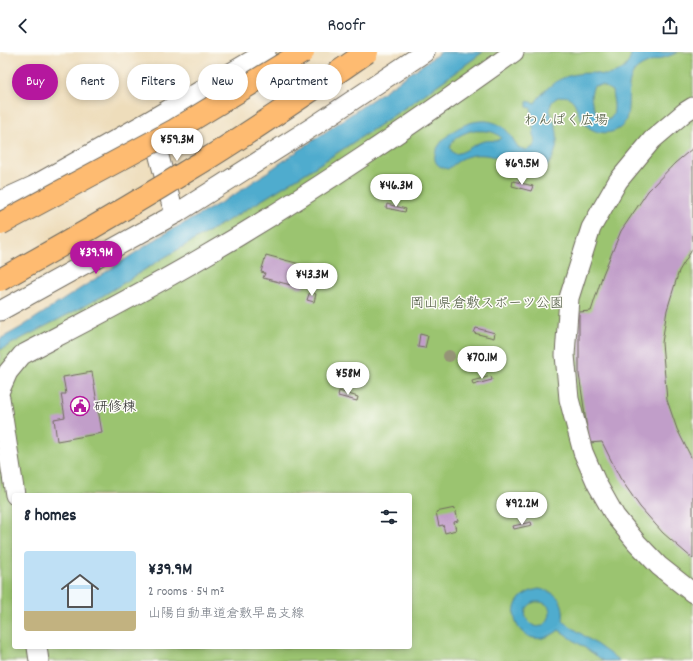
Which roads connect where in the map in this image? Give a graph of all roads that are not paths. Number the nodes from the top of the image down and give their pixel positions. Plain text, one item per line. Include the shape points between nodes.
1 (266, 52) edge
2 (303, 52) edge
3 (367, 52) edge
4 (425, 52) edge
5 (514, 52) edge
6 (693, 107) edge
7 (149, 121) junction
8 (0, 201) edge
9 (177, 213) junction
10 (0, 224) edge
11 (0, 280) edge
12 (0, 311) edge
13 (0, 390) edge
14 (0, 398) edge
15 (15, 493) edge
16 (693, 593) edge
17 (37, 649) edge
18 (39, 661) edge

1 - 7 street
2 - 10 highway, bridge via 175,130
3 - 11 highway, bridge via 193,168
4 - 9 street
5 - 13 street via 316,188 210,253 22,355 8,372
6 - 16 street via 652,140 618,181 591,228 569,298 565,355 569,398 583,452 597,484 615,516 637,543 659,566
7 - 8 street via 34,186
7 - 9 street via 171,202
9 - 12 street
14 - 15 street
17 - 18 street

